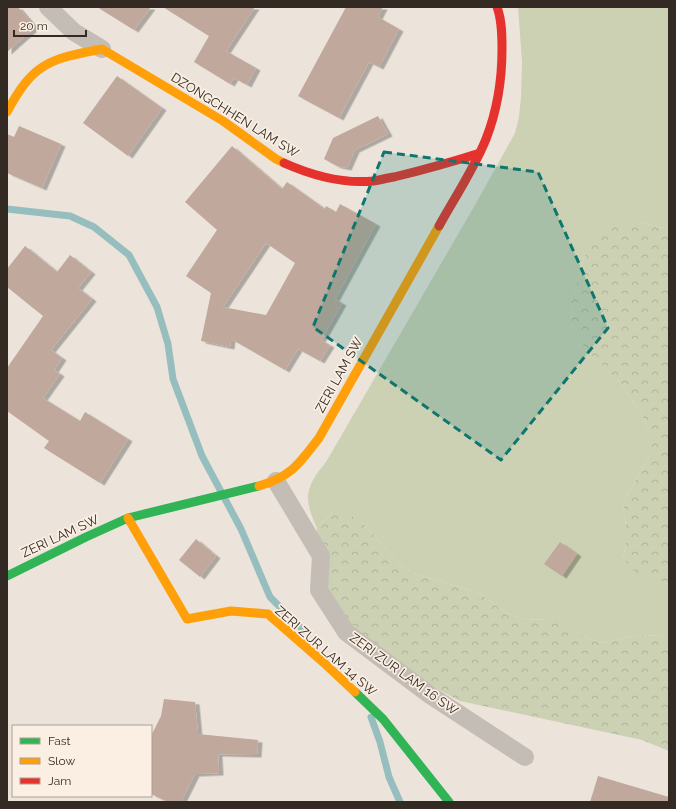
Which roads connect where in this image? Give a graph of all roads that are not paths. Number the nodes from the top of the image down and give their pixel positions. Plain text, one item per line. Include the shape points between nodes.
1 (48, 7) edge
2 (497, 7) edge
3 (102, 49) junction
4 (7, 112) edge
5 (480, 153) junction
6 (276, 481) junction
7 (128, 518) junction
8 (7, 576) edge
9 (526, 757) dead end
10 (449, 802) edge

1 - 3 street via 74,32
2 - 5 street, ZERI LAM SW via 503,61 496,108 489,134
3 - 4 street via 74,55 41,68 29,78
3 - 5 street, DZONGCHHEN LAM SW via 223,121 276,158 301,170 326,177 349,181 373,181 421,171
5 - 6 street, ZERI LAM SW via 319,438 297,466
6 - 7 street, ZERI LAM SW
6 - 9 street, ZERI ZUR LAM 16 SW via 320,556 319,590 346,632 430,695
7 - 8 street, ZERI LAM SW
7 - 10 street, ZERI ZUR LAM 14 SW via 187,619 231,611 268,614 383,719

